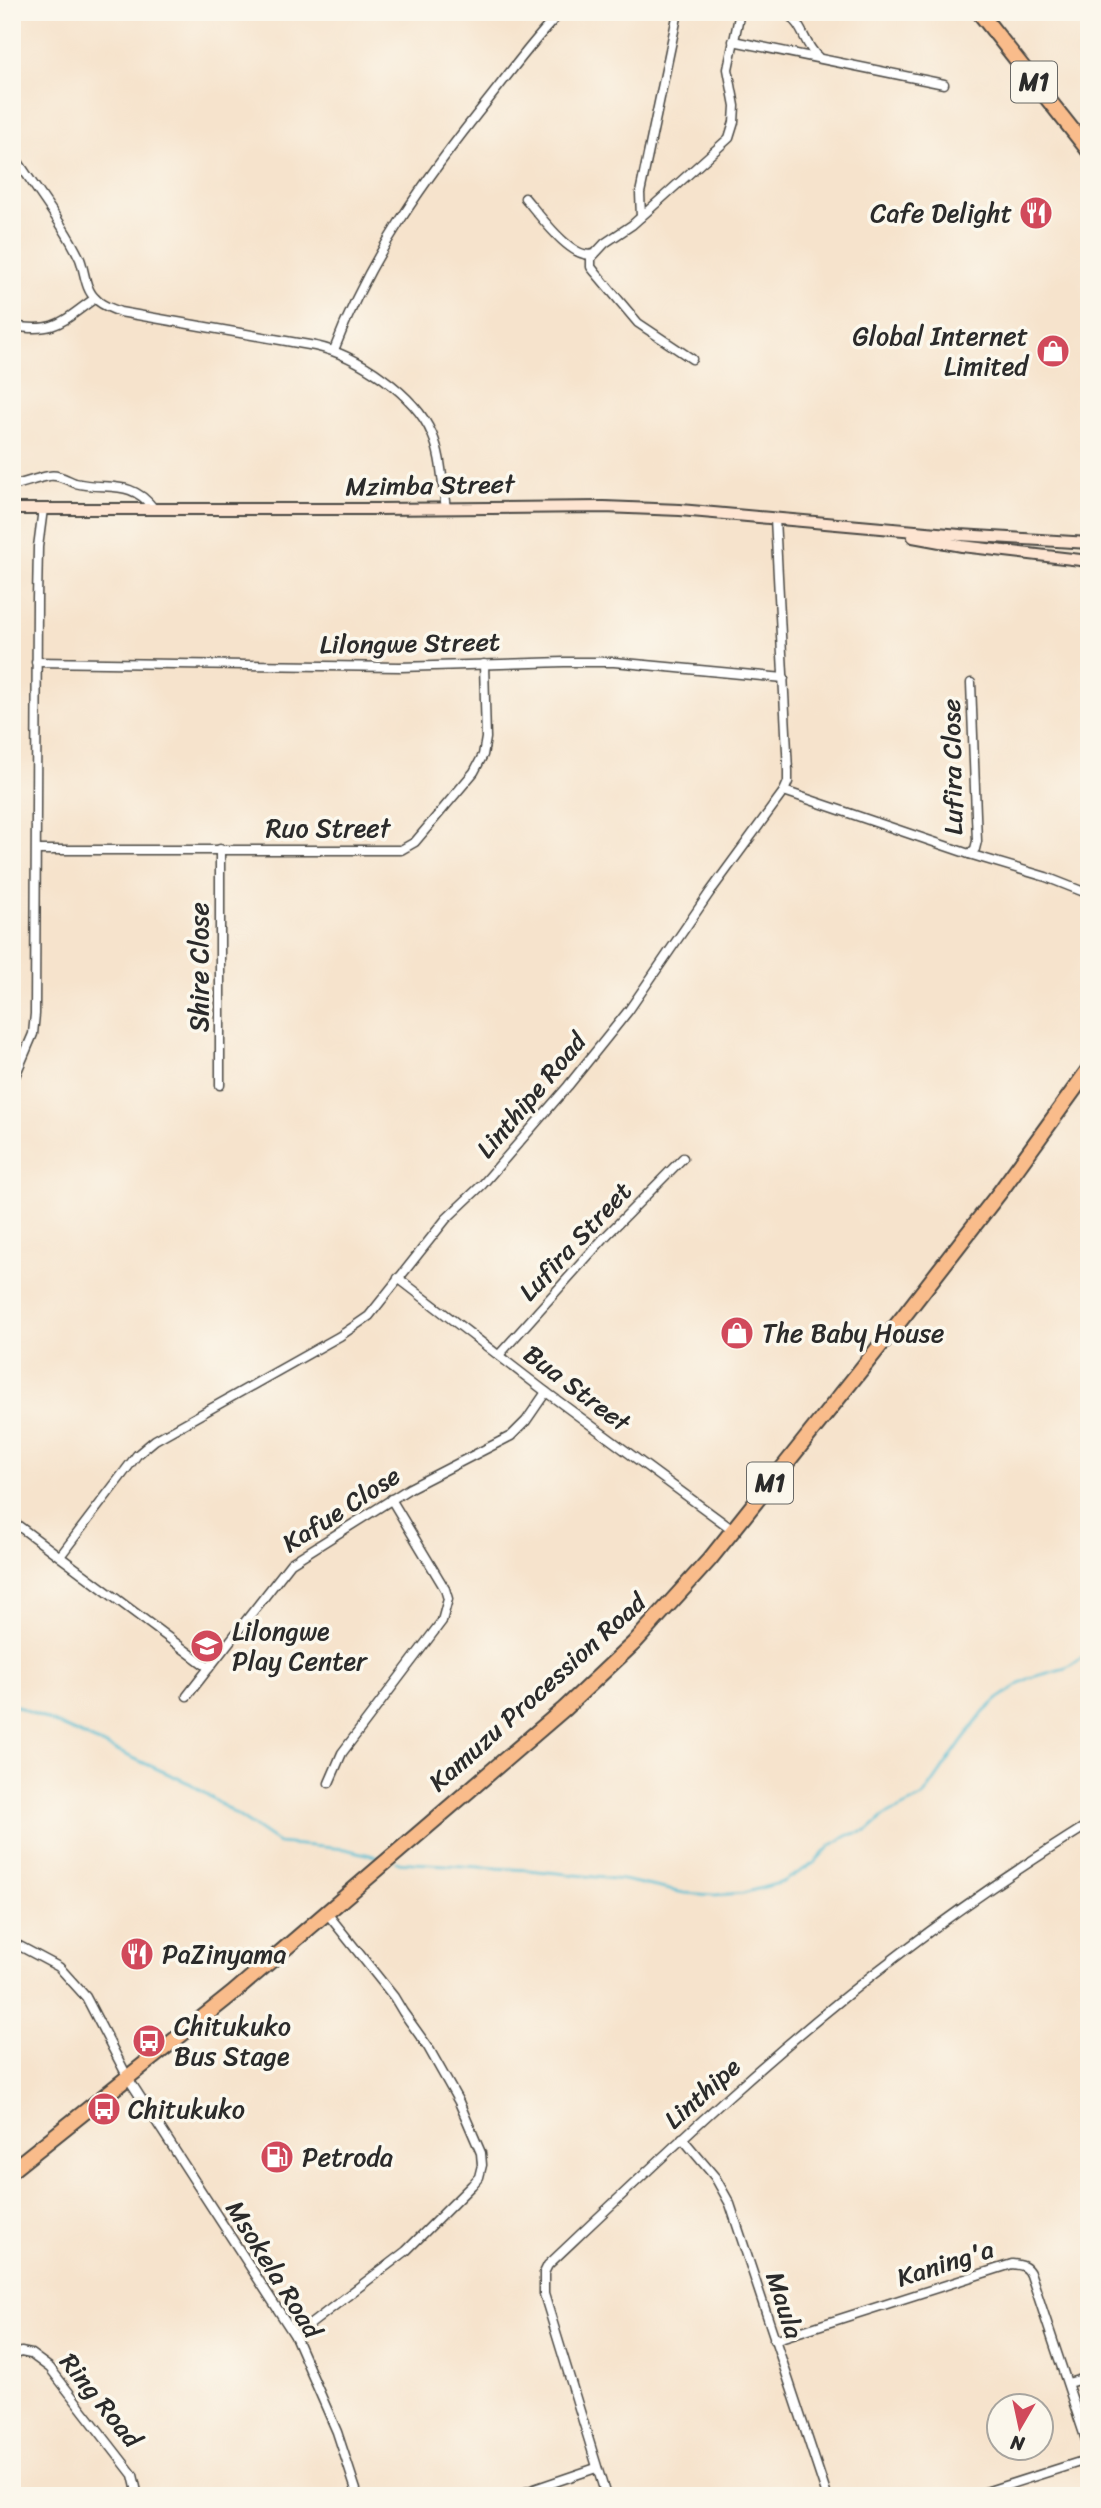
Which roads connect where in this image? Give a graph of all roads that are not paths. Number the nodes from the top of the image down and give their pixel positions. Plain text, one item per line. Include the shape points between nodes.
1 (561, 12) edge
2 (678, 12) edge
3 (740, 12) edge
4 (785, 12) edge
5 (979, 12) edge
6 (733, 41) junction
7 (820, 59) junction
8 (944, 84) dead end
9 (1089, 151) edge
10 (12, 152) edge
11 (525, 198) dead end
12 (641, 217) junction
13 (593, 254) junction
14 (94, 299) junction
15 (12, 326) edge
16 (334, 350) junction
17 (692, 359) dead end
18 (12, 486) edge
19 (446, 508) junction
20 (12, 509) edge
21 (43, 509) junction
22 (154, 509) junction
23 (775, 518) junction
24 (848, 525) junction
25 (1089, 543) edge
26 (1089, 561) edge
27 (36, 662) junction
28 (484, 664) junction
29 (784, 678) junction
30 (971, 683) dead end
31 (784, 791) junction
32 (220, 849) junction
33 (37, 850) junction
34 (972, 852) junction
35 (1089, 894) edge
36 (1089, 1069) edge
37 (12, 1083) edge
38 (220, 1084) dead end
39 (683, 1158) dead end
40 (398, 1278) junction
41 (499, 1355) junction
42 (546, 1392) junction
43 (391, 1499) junction
44 (12, 1521) edge
45 (733, 1530) junction
46 (61, 1555) junction
47 (209, 1668) junction
48 (187, 1696) dead end
49 (329, 1783) dead end
50 (1089, 1824) edge
51 (326, 1912) junction
52 (12, 1942) edge
53 (128, 2078) junction
54 (682, 2138) junction
55 (12, 2170) edge
56 (295, 2336) junction
57 (774, 2340) junction
58 (12, 2355) edge
59 (1089, 2377) edge
60 (1068, 2383) junction
61 (1089, 2449) edge
62 (1089, 2459) edge
63 (596, 2468) junction
64 (138, 2496) edge
65 (358, 2496) edge
66 (514, 2496) edge
67 (606, 2496) edge
68 (827, 2496) edge
69 (973, 2496) edge

1 - 16 street via 419,191 374,260
2 - 12 street via 640,193
3 - 6 street
4 - 7 street via 800,25
5 - 9 highway, M1
6 - 7 street
6 - 12 street via 727,69 735,114 729,138
7 - 8 street
10 - 14 street via 64,228
11 - 13 street via 577,252
12 - 13 street
13 - 17 street via 591,267 638,323
14 - 15 street via 60,325
14 - 16 street via 120,312
16 - 19 street via 394,388 425,419 438,453
18 - 22 street via 57,476 94,486 126,488 139,493
19 - 22 main road, Mzimba Street
19 - 23 main road, Mzimba Street via 604,507
20 - 21 main road, Mzimba Street
21 - 22 main road, Mzimba Street
21 - 27 street
23 - 24 main road, Mzimba Street
23 - 29 street
24 - 25 main road
24 - 26 main road via 962,546
27 - 28 street, Lilongwe Street
27 - 33 street
28 - 29 street, Lilongwe Street via 614,662
28 - 32 street, Ruo Street via 483,755 474,772 410,846 390,851
29 - 31 street via 788,771
30 - 34 street, Lufira Close via 977,841
31 - 34 street
31 - 40 street, Linthipe Road via 629,1010
32 - 33 street, Ruo Street
32 - 38 street, Shire Close
33 - 37 street via 34,1024
34 - 35 street
36 - 45 highway, Kamuzu Procession Road / M1 via 1000,1192
39 - 41 street, Lufira Street
40 - 41 street, Bua Street
40 - 46 street, Linthipe Road via 356,1326 155,1440 137,1455
41 - 42 street, Bua Street
42 - 43 street, Kafue Close via 511,1436
42 - 45 street, Bua Street
43 - 47 street, Kafue Close via 291,1563
43 - 49 street via 445,1589 447,1610 432,1637 342,1753
44 - 46 street
45 - 51 highway, Kamuzu Procession Road / M1 via 606,1671
46 - 47 street
47 - 48 street, Kafue Close
50 - 54 street, Linthipe via 901,1952
51 - 53 highway, Kamuzu Procession Road / M1
51 - 56 street via 428,2047 459,2102 482,2165 472,2185 406,2251
52 - 53 street, Msokela Road via 59,1967 81,1990
53 - 55 highway, Kamuzu Procession Road / M1
53 - 56 street, Msokela Road
54 - 57 street, Maula via 723,2189
54 - 63 street, Linthipe via 544,2273 544,2294
56 - 65 street, Msokela Road via 337,2432
57 - 60 street, Kaning'a via 1012,2264 1021,2265 1031,2275
57 - 68 street, Maula
58 - 64 street, Ring Road via 30,2354 50,2368 133,2475
59 - 60 street
60 - 61 street, Kaning'a
62 - 69 street
63 - 66 street
63 - 67 street, Linthipe

